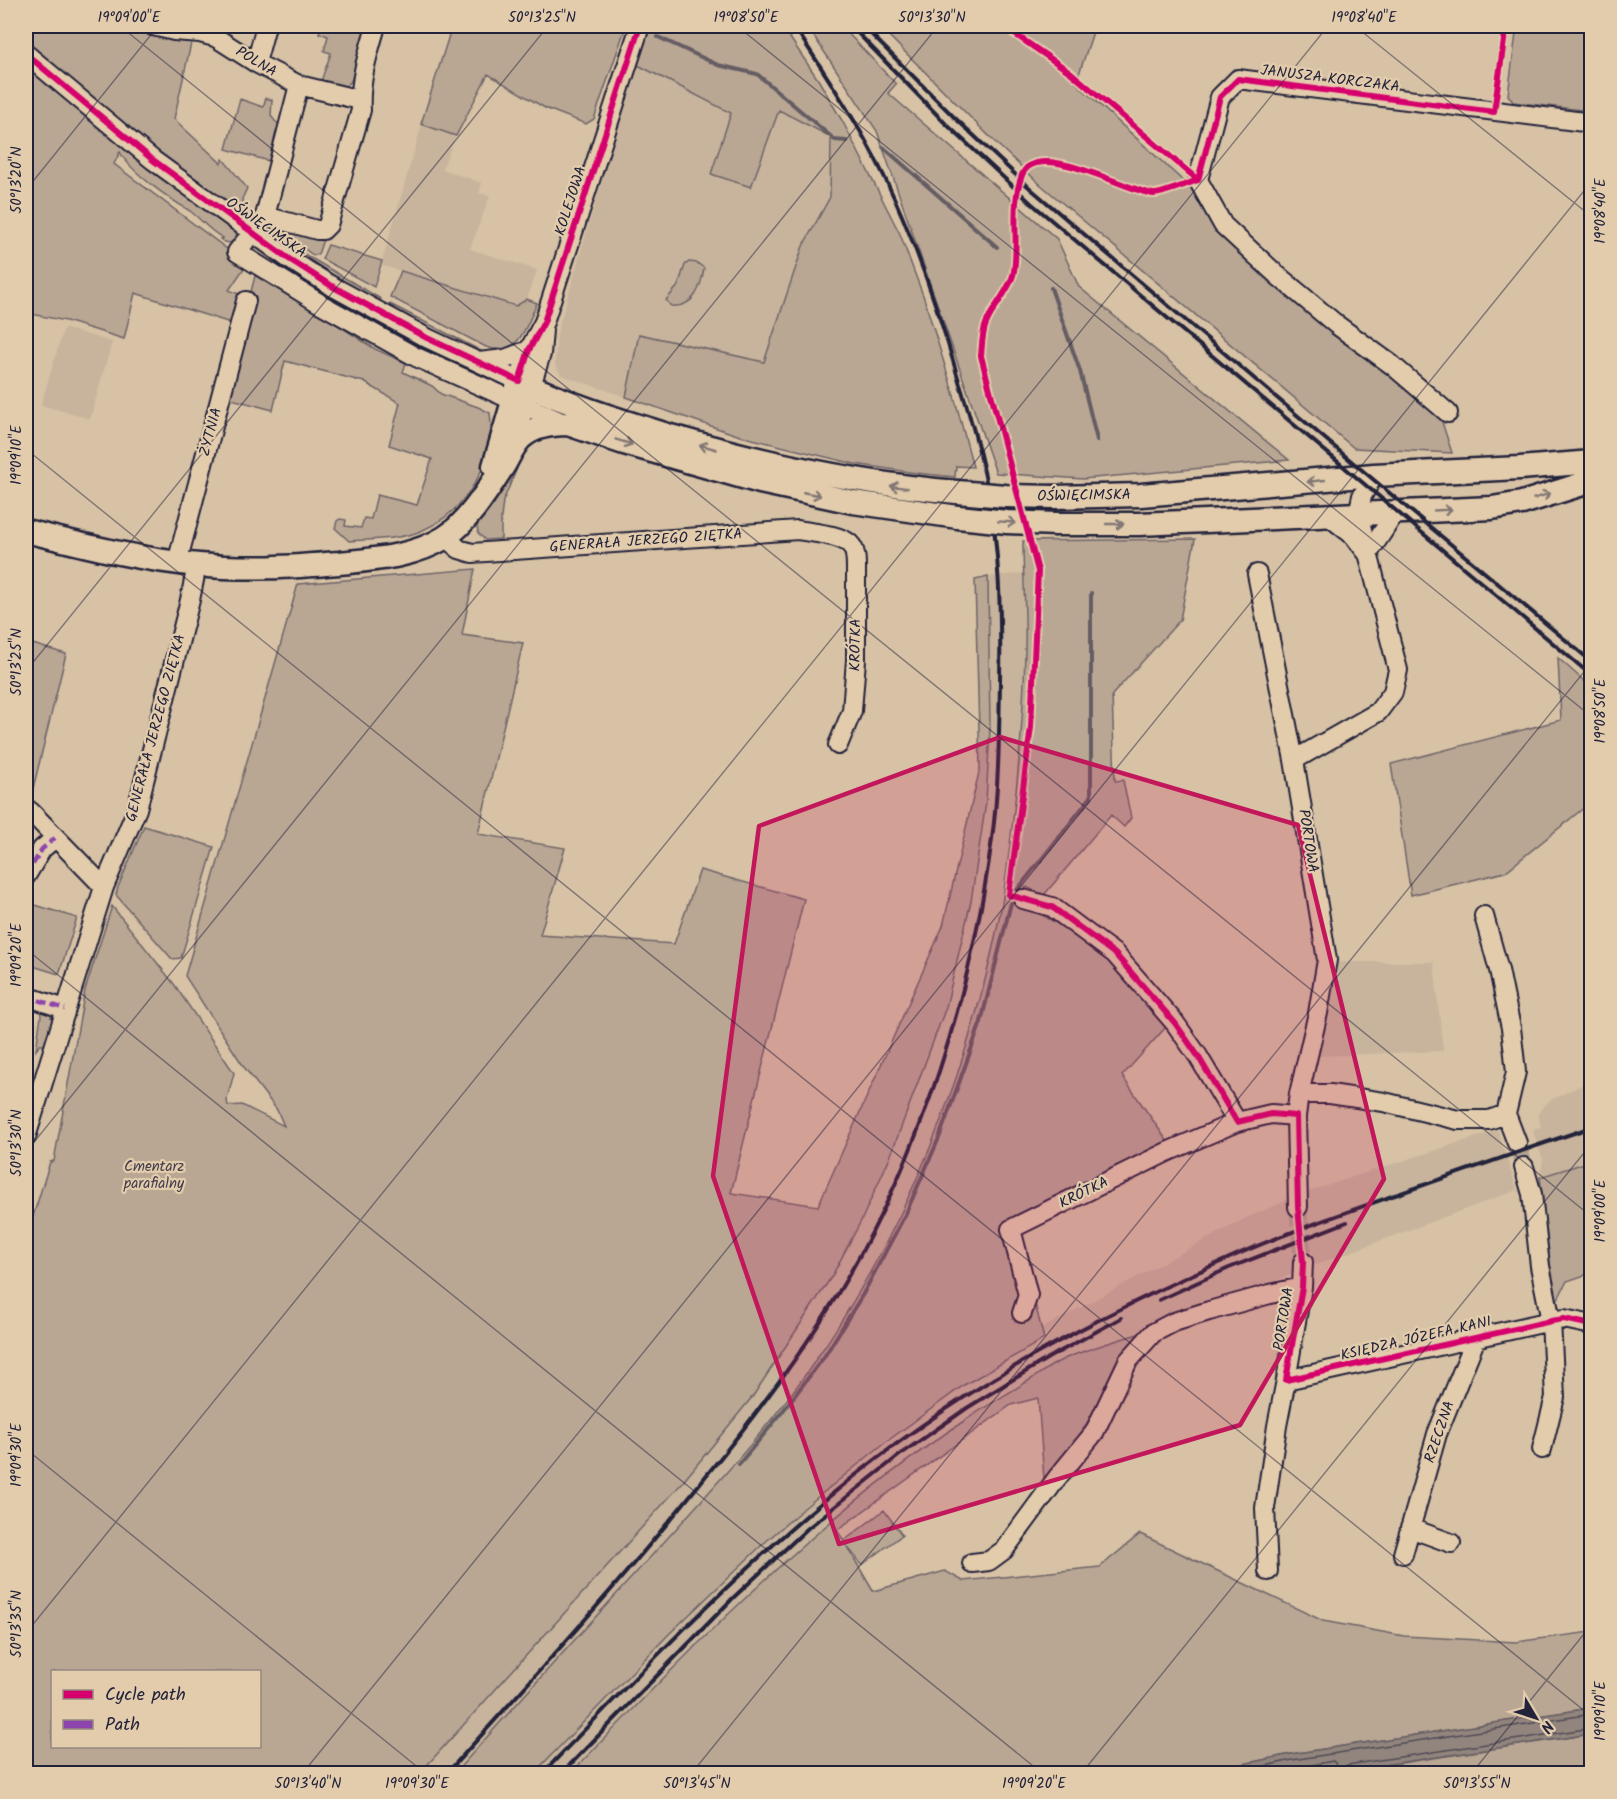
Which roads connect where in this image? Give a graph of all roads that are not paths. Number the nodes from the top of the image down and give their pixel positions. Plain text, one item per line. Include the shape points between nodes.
1 (153, 26) edge
2 (266, 26) edge
3 (376, 26) edge
4 (640, 26) edge
5 (26, 54) edge
6 (256, 63) junction
7 (299, 85) junction
8 (360, 100) junction
9 (1592, 123) edge
10 (266, 216) junction
11 (252, 232) junction
12 (246, 301) dead end
13 (544, 322) junction
14 (529, 350) junction
15 (477, 363) junction
16 (522, 393) junction
17 (1448, 412) dead end
18 (568, 424) junction
19 (520, 439) junction
20 (1592, 462) edge
21 (1495, 469) junction
22 (1374, 475) junction
23 (1592, 481) edge
24 (491, 485) junction
25 (1492, 508) junction
26 (1394, 512) junction
27 (1326, 514) junction
28 (1358, 514) junction
29 (26, 531) edge
30 (445, 537) junction
31 (850, 544) joint
32 (1368, 554) junction
33 (187, 564) junction
34 (1257, 574) dead end
35 (838, 745) dead end
36 (1294, 760) junction
37 (26, 808) edge
38 (55, 838) junction
39 (26, 876) edge
40 (104, 887) junction
41 (1023, 899) dead end
42 (1484, 916) dead end
43 (26, 996) edge
44 (65, 1009) junction
45 (1299, 1094) junction
46 (1506, 1114) junction
47 (1296, 1116) junction
48 (1236, 1122) junction
49 (26, 1137) edge
50 (1517, 1143) tunnel mouth
51 (1524, 1167) tunnel mouth
52 (1298, 1207) tunnel mouth
53 (1302, 1262) tunnel mouth
54 (1302, 1287) junction
55 (1022, 1313) dead end
56 (1551, 1321) junction
57 (1592, 1325) edge
58 (1476, 1338) junction
59 (1286, 1380) junction
60 (1542, 1449) dead end
61 (1410, 1528) junction
62 (1451, 1543) dead end
63 (1403, 1554) dead end
64 (972, 1563) dead end
65 (1268, 1571) dead end

1 - 6 street, POLNA via 215,37
2 - 6 street
3 - 8 street
4 - 13 street, KOLEJOWA
5 - 11 street, OŚWIĘCIMSKA via 153,160
6 - 7 street, POLNA
7 - 8 street, POLNA
7 - 10 street
8 - 10 street via 361,110 331,217 323,230
9 - 17 street, JANUSZA KORCZAKA via 1238,79 1220,97 1198,180 1223,225 1337,325
10 - 11 street
11 - 15 street, OŚWIĘCIMSKA via 330,285
11 - 16 street, OŚWIĘCIMSKA via 237,252 319,303 416,357
12 - 33 street, ŻYTNIA
13 - 14 street, KOLEJOWA
13 - 16 street, KOLEJOWA via 541,354
14 - 15 street
14 - 16 street, KOLEJOWA
15 - 16 street, OŚWIĘCIMSKA
16 - 18 street, OŚWIĘCIMSKA
16 - 19 street, KOLEJOWA
22 -> 16 main road, OŚWIĘCIMSKA, bridge via 1141,495 1005,496 904,488 729,453
16 - 24 main road
18 - 19 main road, OŚWIĘCIMSKA via 544,426
18 -> 27 main road, OŚWIĘCIMSKA, bridge via 760,482 853,502 958,517 1056,524 1139,524
19 - 24 main road
20 - 21 main road, OŚWIĘCIMSKA
21 - 22 main road, OŚWIĘCIMSKA
21 - 25 main road via 1503,489
22 - 28 street via 1362,496
25 -> 23 main road, OŚWIĘCIMSKA
24 - 30 main road
26 -> 25 main road, OŚWIĘCIMSKA
26 - 28 main road, OŚWIĘCIMSKA
26 - 32 street
27 - 28 main road, OŚWIĘCIMSKA
27 - 32 street via 1354,536
28 - 32 street
29 - 33 main road via 113,553
30 - 31 street, GENERAŁA JERZEGO ZIĘTKA via 459,549 472,553 798,530 833,536
30 - 33 main road via 420,549 379,559 246,568
31 - 35 street, KRÓTKA via 856,567 856,660 852,711
32 - 36 street via 1398,670 1393,692 1378,712
33 - 40 street, GENERAŁA JERZEGO ZIĘTKA via 190,600 137,809
34 - 36 street, PORTOWA
36 - 45 street, PORTOWA via 1327,960
37 - 38 street
38 - 39 street via 42,849
38 - 40 street
40 - 44 street, GENERAŁA JERZEGO ZIĘTKA
41 - 48 street via 1052,907 1115,954 1198,1056
42 - 46 street via 1500,970 1516,1072
43 - 44 street
44 - 49 street, GENERAŁA JERZEGO ZIĘTKA
45 - 46 street via 1384,1102 1458,1120 1489,1120
45 - 47 street, PORTOWA
46 - 50 street
47 - 48 street via 1271,1114
47 - 52 street, PORTOWA
48 - 55 street, KRÓTKA via 1011,1229 1028,1295
51 - 56 street via 1532,1194
53 - 54 street, PORTOWA
54 - 59 street, PORTOWA
54 - 64 street via 1209,1311 1153,1333 1128,1361 1094,1432 1005,1550 989,1562
56 - 57 street, KSIĘDZA JÓZEFA KANI via 1564,1319
56 - 58 street, KSIĘDZA JÓZEFA KANI
56 - 60 street via 1555,1397
58 - 59 street, KSIĘDZA JÓZEFA KANI
58 - 61 street, RZECZNA via 1437,1434
59 - 65 street, PORTOWA via 1265,1508
61 - 62 street
61 - 63 street, RZECZNA

